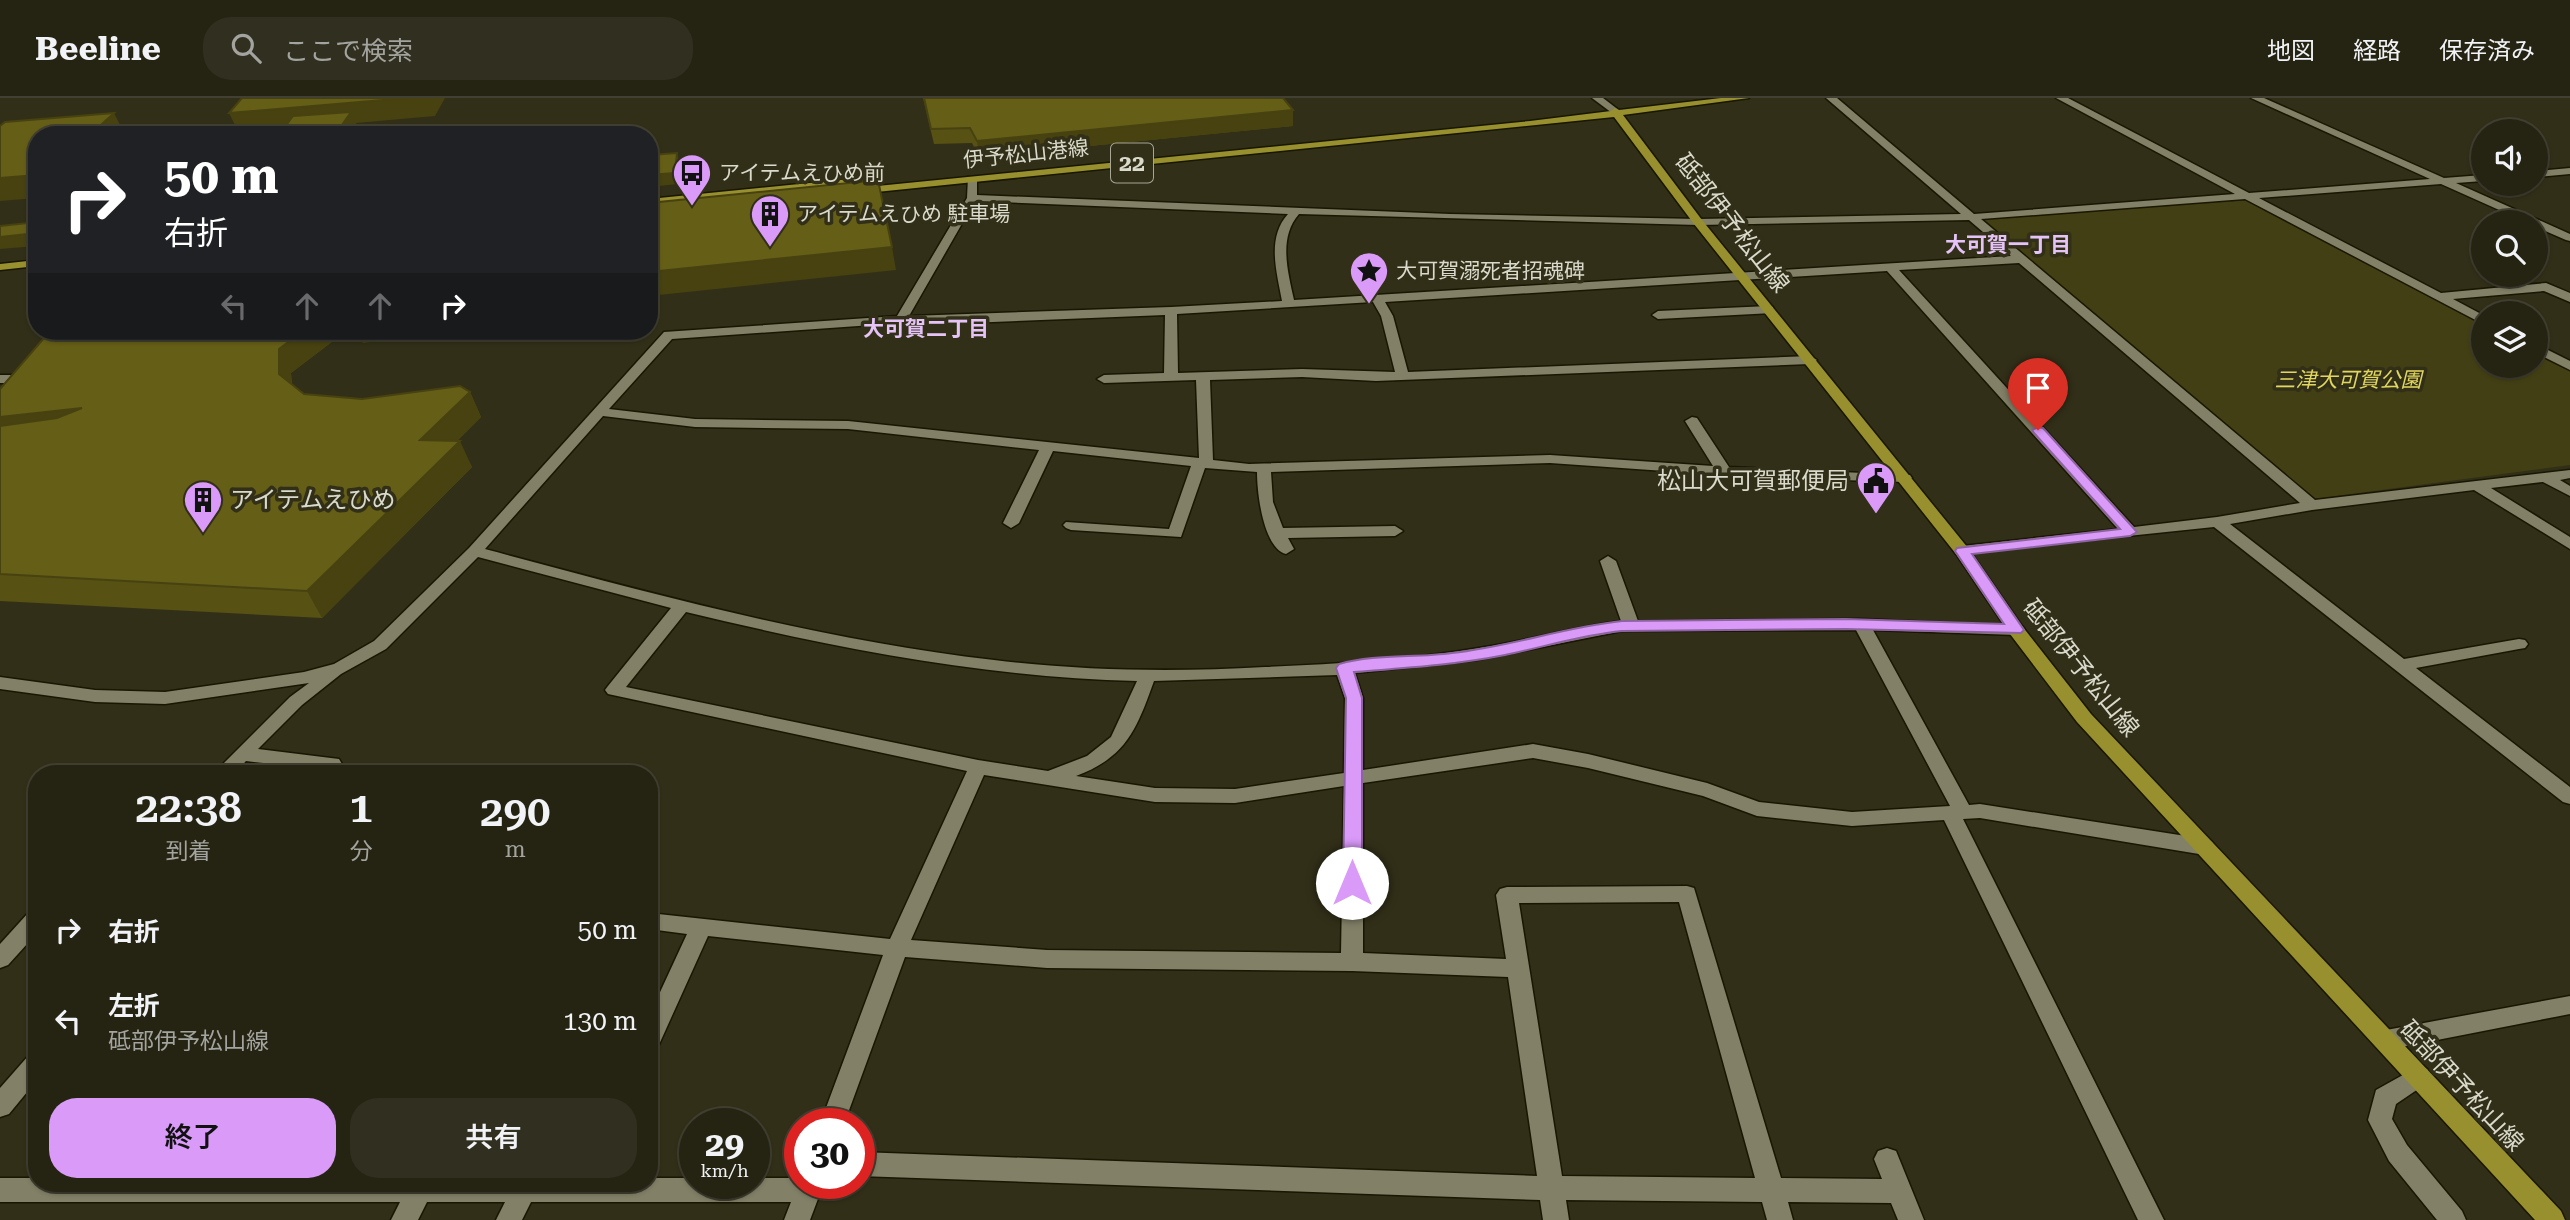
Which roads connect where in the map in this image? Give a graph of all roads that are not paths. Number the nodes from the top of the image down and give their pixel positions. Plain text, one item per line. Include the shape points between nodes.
1 (1597, 98) edge
2 (1744, 98) edge
3 (1831, 98) edge
4 (2061, 98) edge
5 (2256, 98) edge
6 (1615, 111) junction
7 (2570, 171) edge
8 (2548, 173) edge
9 (972, 179) junction
10 (2471, 179) edge
11 (2443, 181) junction
12 (2250, 196) junction
13 (972, 198) junction
14 (658, 201) edge
15 (2507, 210) edge
16 (658, 211) edge
17 (1296, 211) junction
18 (1971, 217) junction
19 (1698, 222) junction
20 (2548, 229) edge
21 (2570, 238) edge
22 (2022, 259) junction
23 (28, 264) edge
24 (0, 267) edge
25 (1891, 268) junction
26 (28, 276) edge
27 (1744, 278) junction
28 (0, 279) edge
29 (2440, 297) junction
30 (2570, 298) edge
31 (1377, 299) junction
32 (1289, 304) junction
33 (1769, 310) junction
34 (1171, 311) junction
35 (2471, 314) edge
36 (1658, 315) dead end
37 (901, 319) junction
38 (2548, 354) edge
39 (1810, 360) junction
40 (2570, 366) edge
41 (10, 375) edge
42 (1404, 376) junction
43 (1203, 378) junction
44 (1104, 379) dead end
45 (1171, 379) junction
46 (0, 389) edge
47 (601, 412) junction
48 (1692, 421) dead end
49 (1047, 448) junction
50 (1203, 463) junction
51 (1264, 468) junction
52 (1724, 471) junction
53 (2570, 474) edge
54 (2546, 477) junction
55 (1905, 478) junction
56 (2479, 487) junction
57 (2570, 492) edge
58 (2312, 505) junction
59 (2217, 522) junction
60 (1011, 523) dead end
61 (1071, 525) dead end
62 (1395, 531) dead end
63 (2130, 532) junction
64 (1277, 533) junction
65 (2570, 544) edge
66 (1286, 549) dead end
67 (475, 551) junction
68 (1962, 551) junction
69 (1608, 561) dead end
70 (681, 607) junction
71 (1861, 624) junction
72 (1631, 626) junction
73 (2016, 630) junction
74 (2519, 644) dead end
75 (2402, 665) junction
76 (340, 668) junction
77 (1344, 668) junction
78 (1148, 674) junction
79 (0, 682) edge
80 (241, 754) junction
81 (231, 765) edge
82 (331, 765) edge
83 (978, 766) junction
84 (1049, 778) junction
85 (1352, 778) junction
86 (2570, 797) edge
87 (1957, 813) junction
88 (2205, 847) junction
89 (658, 922) edge
90 (701, 927) junction
91 (28, 928) edge
92 (897, 948) junction
93 (0, 959) edge
94 (1352, 961) junction
95 (1518, 968) junction
96 (2570, 1005) edge
97 (658, 1022) edge
98 (2386, 1040) junction
99 (28, 1073) edge
100 (2419, 1076) junction
101 (0, 1106) edge
102 (838, 1108) edge
103 (1886, 1158) dead end
104 (875, 1165) edge
105 (658, 1187) edge
106 (784, 1187) edge
107 (1551, 1188) junction
108 (28, 1189) edge
109 (1771, 1189) junction
110 (0, 1190) edge
111 (1900, 1191) junction
112 (419, 1192) edge
113 (523, 1192) edge
114 (805, 1199) edge
115 (404, 1220) edge
116 (509, 1220) edge
117 (797, 1220) edge
118 (1556, 1220) edge
119 (1780, 1220) edge
120 (1911, 1220) edge
121 (2151, 1220) edge
122 (2453, 1220) edge
123 (2552, 1220) edge

1 - 6 street
2 - 6 main road, 伊予松山港線 / 22
3 - 18 street
4 - 12 street
5 - 11 street
6 - 9 main road, 伊予松山港線 / 22 via 1530,124
6 - 14 main road, 伊予松山港線 / 22 via 1508,117
6 - 19 main road, 砥部伊予松山線
7 - 8 street
9 - 13 street
9 - 16 main road, 伊予松山港線 / 22
10 - 11 street
11 - 12 street
11 - 15 street
12 - 18 street
12 - 29 street
13 - 17 street
13 - 37 street
17 - 19 street
17 - 32 street via 1280,242
18 - 19 street
18 - 22 street
19 - 27 main road, 砥部伊予松山線
20 - 21 street
22 - 25 street
22 - 58 street
23 - 24 main road
25 - 27 street
25 - 63 street
26 - 28 main road
27 - 31 street
27 - 33 main road, 砥部伊予松山線
29 - 30 street via 2546,287
29 - 35 street
31 - 32 street
31 - 42 street via 1387,316
32 - 34 street
33 - 36 street
33 - 39 main road, 砥部伊予松山線
34 - 37 street
34 - 45 street
37 - 47 street via 668,335
38 - 40 street
39 - 42 street
39 - 55 main road, 砥部伊予松山線
41 - 46 street
42 - 43 street via 1302,373
43 - 45 street
43 - 50 street
44 - 45 street
47 - 49 street via 695,423 848,425
47 - 67 street
48 - 52 street
49 - 50 street
49 - 60 street
50 - 51 street
50 - 61 street via 1175,534
51 - 52 street via 1550,459
51 - 64 street via 1264,502
52 - 55 street
53 - 54 street
54 - 56 street
54 - 57 street
55 - 68 main road, 砥部伊予松山線
56 - 58 street
56 - 65 street
58 - 59 street
59 - 63 street
59 - 75 street
62 - 64 street
63 - 68 street
64 - 66 street
67 - 70 street
67 - 76 street via 380,645
68 - 73 main road, 砥部伊予松山線
69 - 72 street
70 - 78 street via 995,666
70 - 83 street via 614,690
71 - 72 street
71 - 73 street
71 - 87 street
72 - 77 street via 1585,630 1452,659
73 - 88 main road, 砥部伊予松山線 via 2084,718
74 - 75 street
75 - 86 street
76 - 79 street via 304,678 165,698 95,696
76 - 80 street via 296,701
77 - 78 street
77 - 85 street via 1354,698
78 - 84 street via 1125,734 1111,751 1088,765
80 - 81 street
80 - 82 street
83 - 84 street
83 - 92 street
84 - 85 street via 1155,795 1221,796
85 - 87 street via 1533,751 1707,790 1757,809 1852,819
85 - 94 street
87 - 88 street via 2031,817
87 - 121 street
88 - 98 main road, 砥部伊予松山線
89 - 90 street
90 - 92 street
90 - 97 street
91 - 93 street
92 - 94 street via 1047,959
92 - 102 street
94 - 95 street
95 - 107 street
95 - 109 street via 1507,895 1687,894
96 - 98 street
98 - 100 main road, 砥部伊予松山線
99 - 101 street
100 - 122 street via 2385,1098 2380,1121 2398,1153
100 - 123 main road, 砥部伊予松山線
103 - 111 street
104 - 107 street
105 - 106 street
107 - 109 street
107 - 118 street
108 - 110 street
109 - 111 street
109 - 119 street
111 - 120 street
112 - 115 street
113 - 116 street
114 - 117 street

